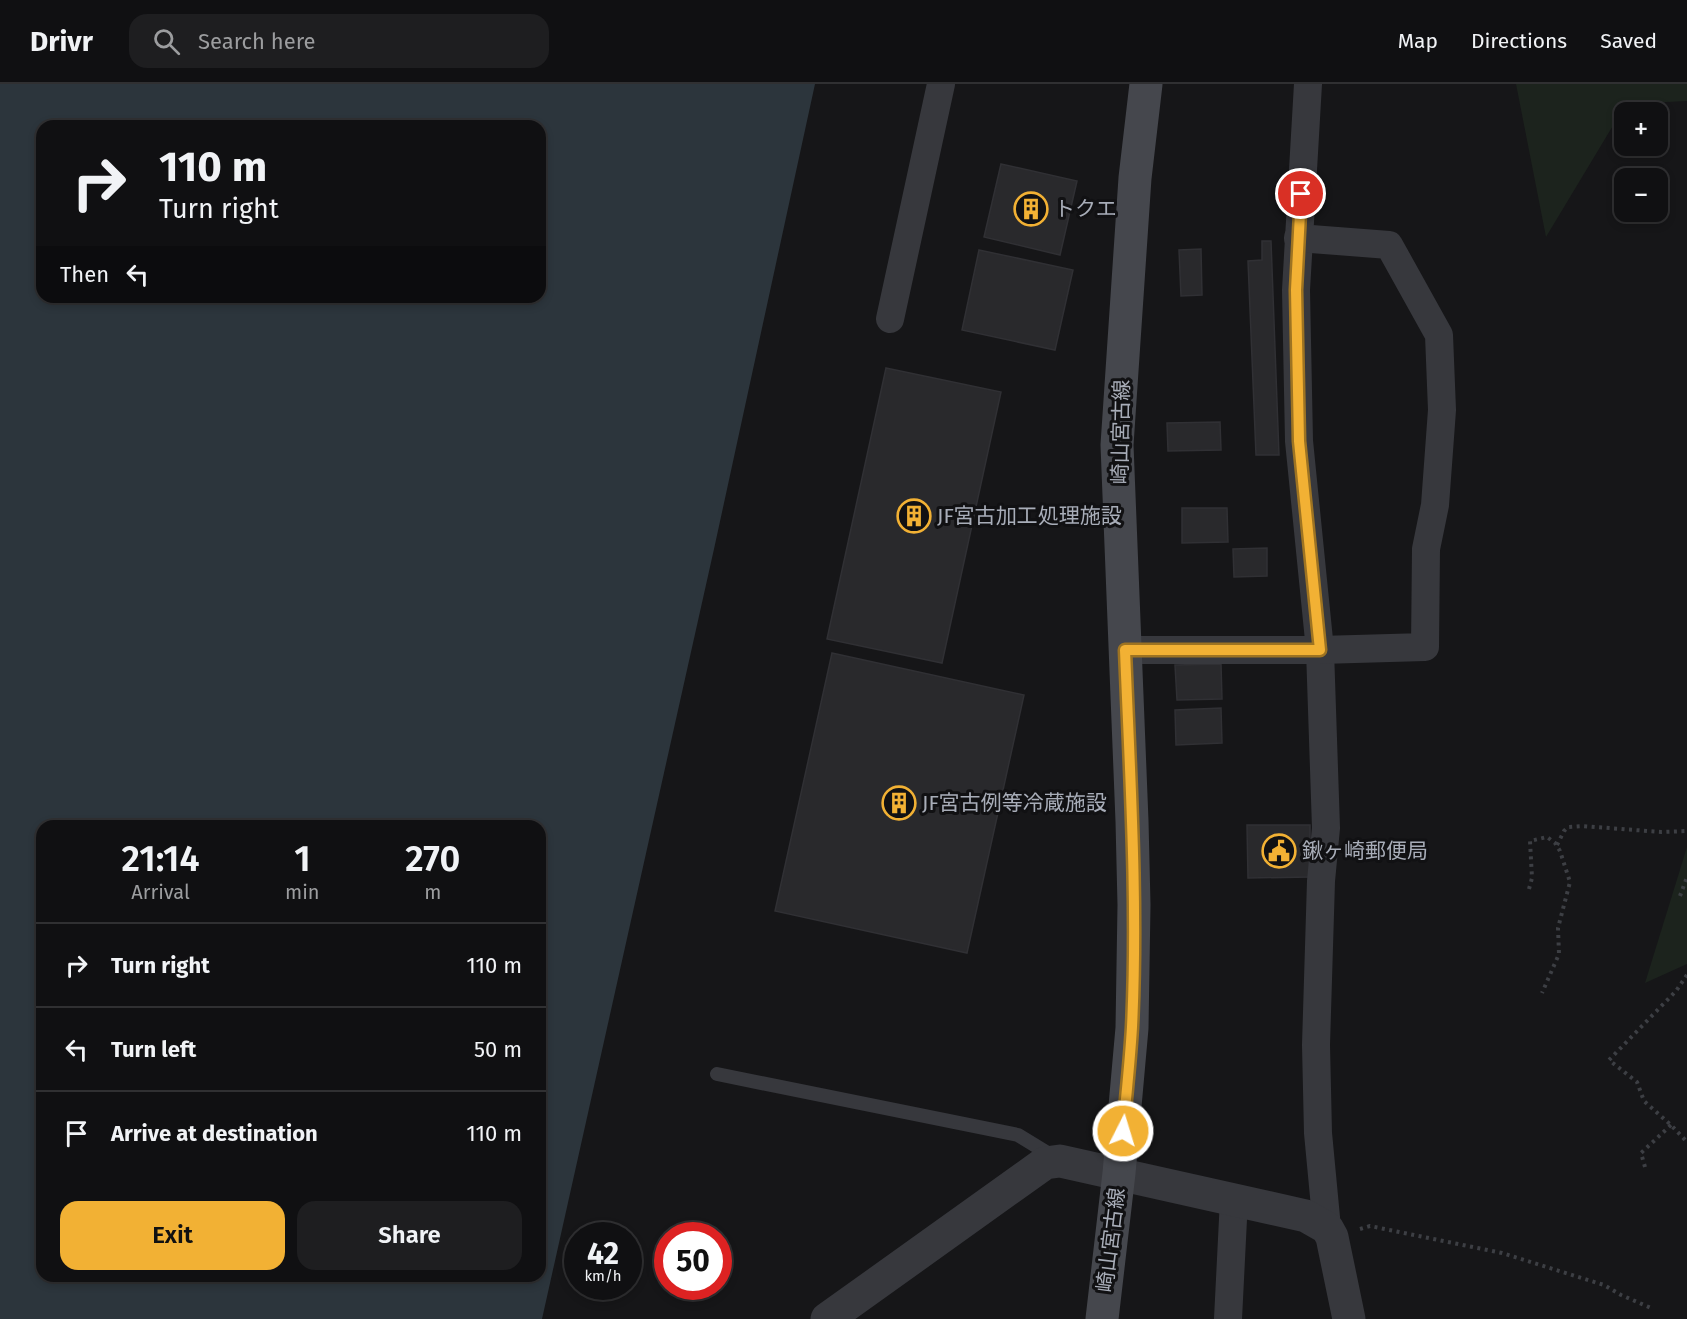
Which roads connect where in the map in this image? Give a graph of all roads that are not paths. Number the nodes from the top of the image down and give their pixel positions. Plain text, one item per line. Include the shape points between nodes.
1 (941, 84) edge
2 (1146, 84) edge
3 (1308, 84) edge
4 (1298, 238) junction
5 (890, 319) dead end
6 (1125, 650) junction
7 (1320, 650) junction
8 (717, 1074) dead end
9 (1060, 1161) junction
10 (1119, 1173) junction
11 (1234, 1199) junction
12 (1330, 1233) junction
13 (827, 1319) edge
14 (1102, 1319) edge
15 (1228, 1319) edge
16 (1349, 1319) edge

1 - 5 street
2 - 6 main road, 崎山宮古線 via 1134,178 1118,446
3 - 4 street
4 - 7 street via 1299,441
4 - 7 street via 1389,245 1439,335 1442,410 1436,505 1426,549 1425,647
6 - 7 street
6 - 10 main road, 崎山宮古線 via 1134,905 1132,1028
7 - 12 street via 1326,828 1316,1045 1318,1133
8 - 9 lane via 1018,1135
9 - 10 street
9 - 13 street via 1045,1163
10 - 11 street
10 - 14 main road, 崎山宮古線
11 - 12 street via 1306,1216
11 - 15 street
12 - 16 street

